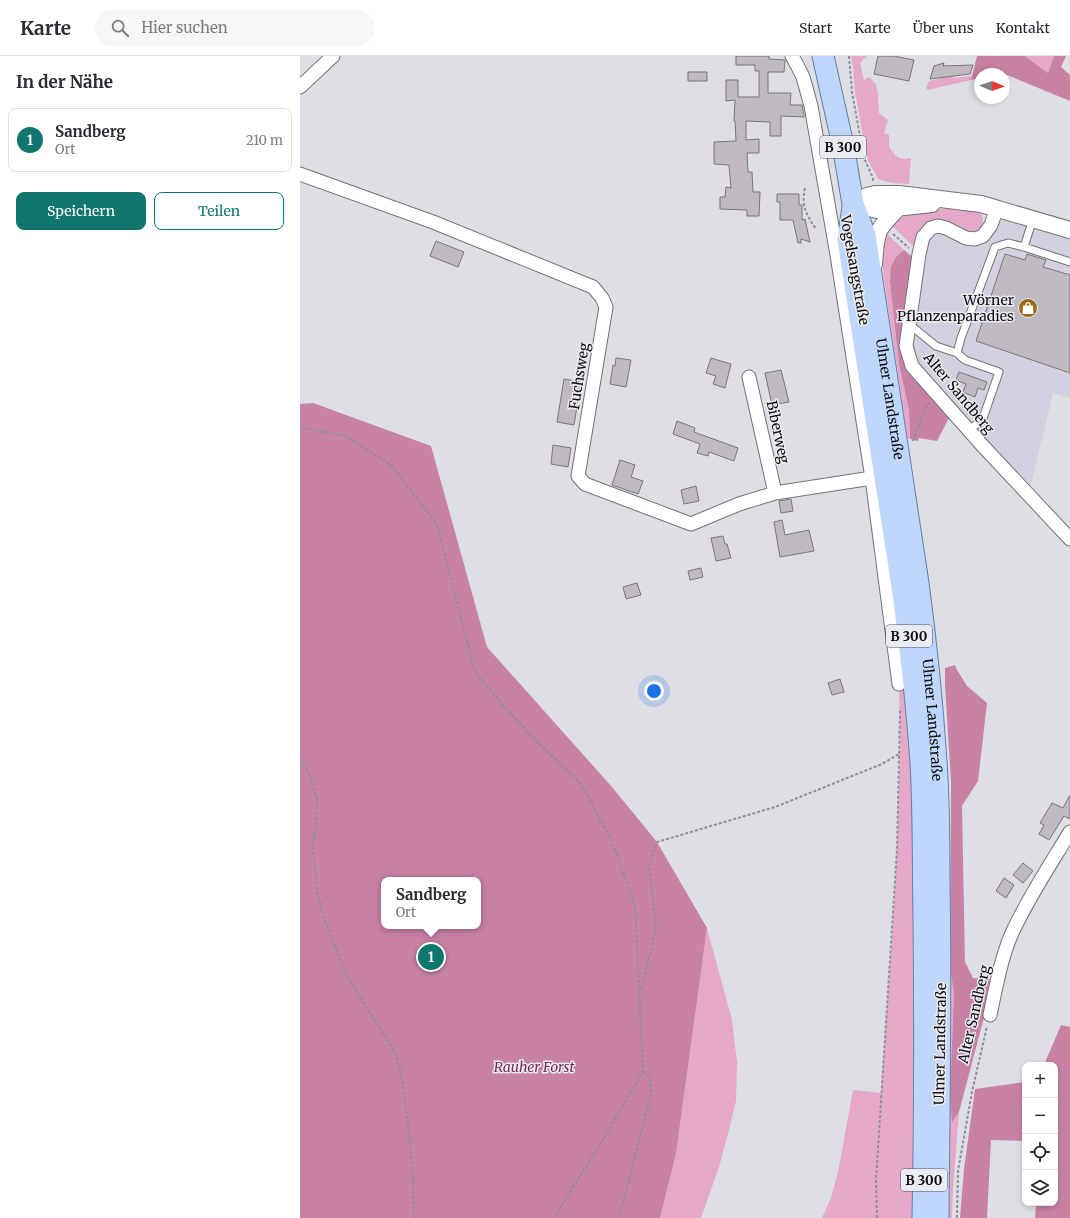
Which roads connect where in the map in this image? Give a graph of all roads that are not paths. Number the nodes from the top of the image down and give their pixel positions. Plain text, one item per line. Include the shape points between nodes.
1 (333, 56) edge
2 (792, 56) edge
3 (823, 56) edge
4 (300, 87) edge
5 (300, 174) edge
6 (956, 201) junction
7 (853, 204) junction
8 (898, 208) junction
9 (997, 208) junction
10 (1033, 219) junction
11 (1070, 230) edge
12 (1024, 247) junction
13 (1070, 262) edge
14 (872, 284) junction
15 (909, 324) junction
16 (957, 353) junction
17 (749, 377) dead end
18 (968, 430) junction
19 (872, 478) junction
20 (775, 493) junction
21 (1070, 539) edge
22 (899, 684) dead end
23 (1070, 832) edge
24 (990, 1015) road end
25 (923, 1218) edge
26 (938, 1218) edge

1 - 4 street
2 - 19 street, Vogelsangstraße via 803,77 811,106
3 - 7 main road, Ulmer Landstraße / B 300
5 - 20 street, Fuchsweg via 433,222 593,287 606,307 578,476 586,484 691,524 739,504
6 - 7 street via 899,194 875,194
6 - 8 street
6 - 9 street
7 - 8 street via 877,210
7 - 14 main road, Ulmer Landstraße / B 300 via 865,235
7 - 25 main road, Ulmer Landstraße / B 300 via 848,240 894,528 915,692 921,764 924,958
8 - 14 street via 883,225 877,238
9 - 10 street
9 - 15 street, Alter Sandberg via 991,225 983,236 975,239 966,238 938,226 931,228 923,237
10 - 11 street
10 - 12 lane
12 - 13 lane
12 - 16 lane via 1008,243 995,247
14 - 26 main road, Ulmer Landstraße / B 300 via 919,590 932,705 938,816 941,957
15 - 16 lane via 936,346
15 - 18 street, Alter Sandberg via 906,346 912,366
16 - 18 lane via 965,360 999,372 982,421
17 - 20 street, Biberweg
18 - 21 street, Alter Sandberg
19 - 20 street, Fuchsweg
19 - 22 street, Vogelsangstraße
23 - 24 street, Alter Sandberg via 1012,933

